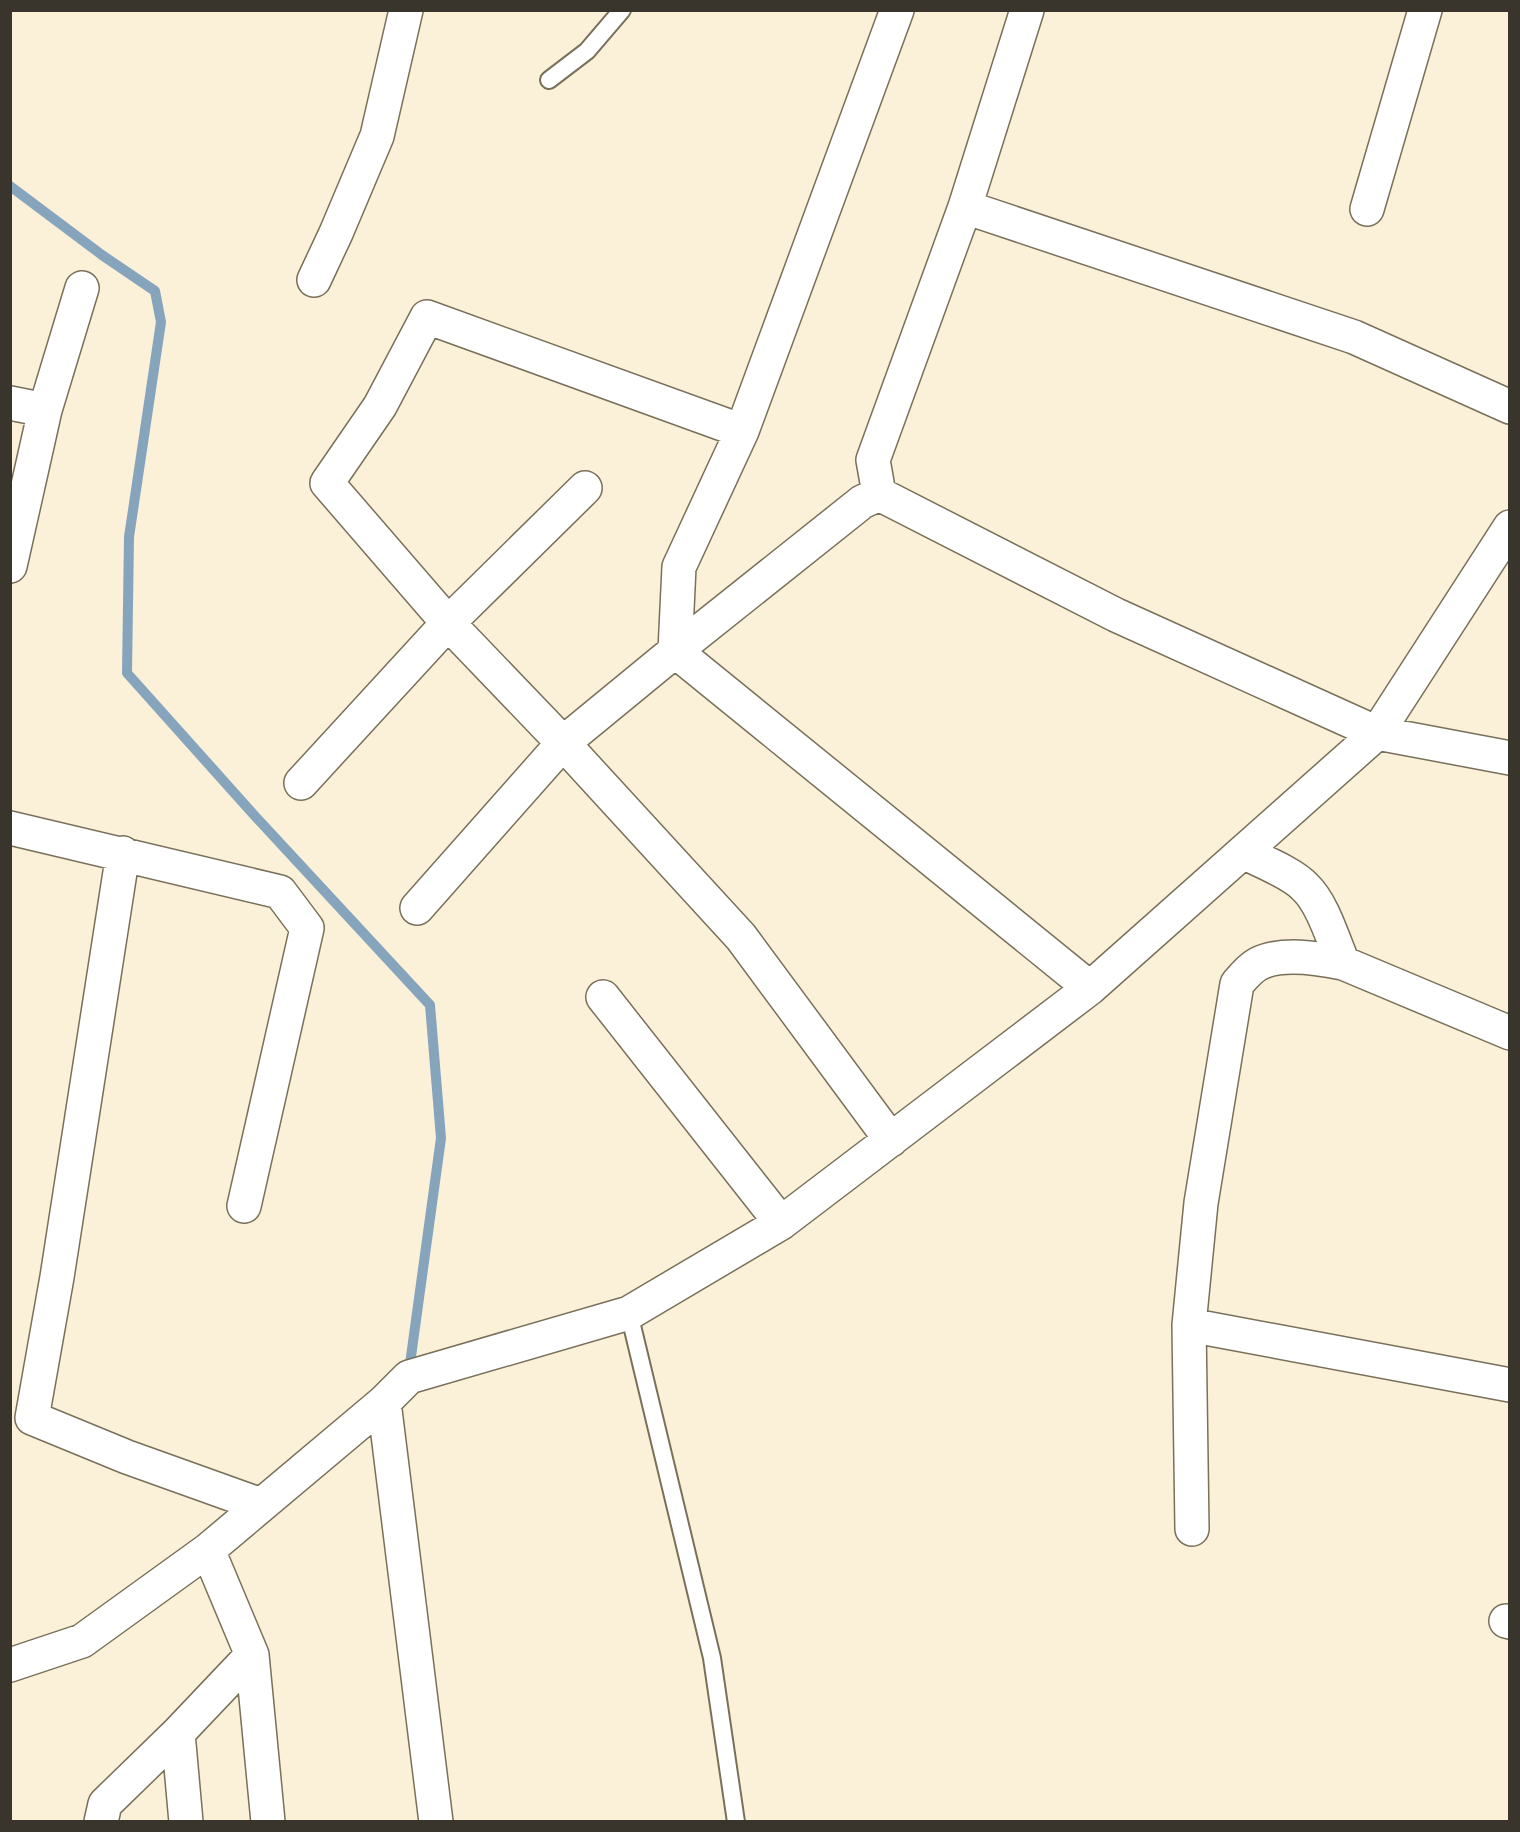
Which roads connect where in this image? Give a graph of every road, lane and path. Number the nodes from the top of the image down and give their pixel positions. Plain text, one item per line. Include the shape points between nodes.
1 (406, 10) edge
2 (622, 10) edge
3 (897, 10) edge
4 (1028, 10) edge
5 (1425, 10) edge
6 (549, 80) dead end
7 (964, 207) junction
8 (1367, 209) dead end
9 (315, 280) dead end
10 (82, 288) dead end
11 (10, 403) edge
12 (1509, 407) edge
13 (45, 410) junction
14 (742, 431) junction
15 (585, 488) dead end
16 (879, 494) junction
17 (1509, 527) edge
18 (10, 566) edge
19 (448, 623) junction
20 (675, 651) junction
21 (1377, 734) junction
22 (563, 743) junction
23 (1509, 758) edge
24 (301, 783) dead end
25 (10, 828) edge
26 (1243, 852) junction
27 (123, 854) junction
28 (417, 908) dead end
29 (1343, 963) junction
30 (1090, 988) junction
31 (603, 997) dead end
32 (1509, 1033) edge
33 (891, 1140) junction
34 (244, 1206) dead end
35 (781, 1223) junction
36 (629, 1313) junction
37 (1189, 1325) junction
38 (1509, 1385) edge
39 (384, 1402) junction
40 (261, 1505) junction
41 (1192, 1529) dead end
42 (208, 1550) junction
43 (252, 1655) junction
44 (10, 1665) edge
45 (178, 1733) junction
46 (101, 1821) edge
47 (186, 1821) edge
48 (268, 1821) edge
49 (436, 1821) edge
50 (736, 1821) edge

1 - 9 street via 377,136
2 - 6 lane via 587,51
3 - 14 street
4 - 7 street
5 - 8 street
7 - 12 street via 1354,337
7 - 16 street via 873,460
10 - 13 street
11 - 13 street
13 - 18 street
14 - 19 street via 427,317 381,406 327,483
14 - 20 street via 679,567
15 - 19 street
16 - 20 street via 862,502
16 - 21 street via 1116,615
17 - 21 street
19 - 22 street
19 - 24 street
20 - 22 street
20 - 30 street
21 - 23 street
21 - 26 street
22 - 28 street
22 - 33 street via 741,938
25 - 27 street
26 - 29 street via 1307,888
26 - 30 street
27 - 34 street via 280,892 307,928
27 - 40 street via 32,1418
29 - 32 street
29 - 37 street via 1275,959 1258,964 1238,984 1201,1203
30 - 33 street
31 - 35 street
33 - 35 street
35 - 36 street
36 - 39 street via 409,1377
36 - 50 lane via 712,1658
37 - 38 street
37 - 41 street
39 - 40 street
39 - 49 street
40 - 42 street
42 - 43 street
42 - 44 street via 82,1641
43 - 45 street
43 - 48 street
45 - 46 street via 105,1804
45 - 47 street

